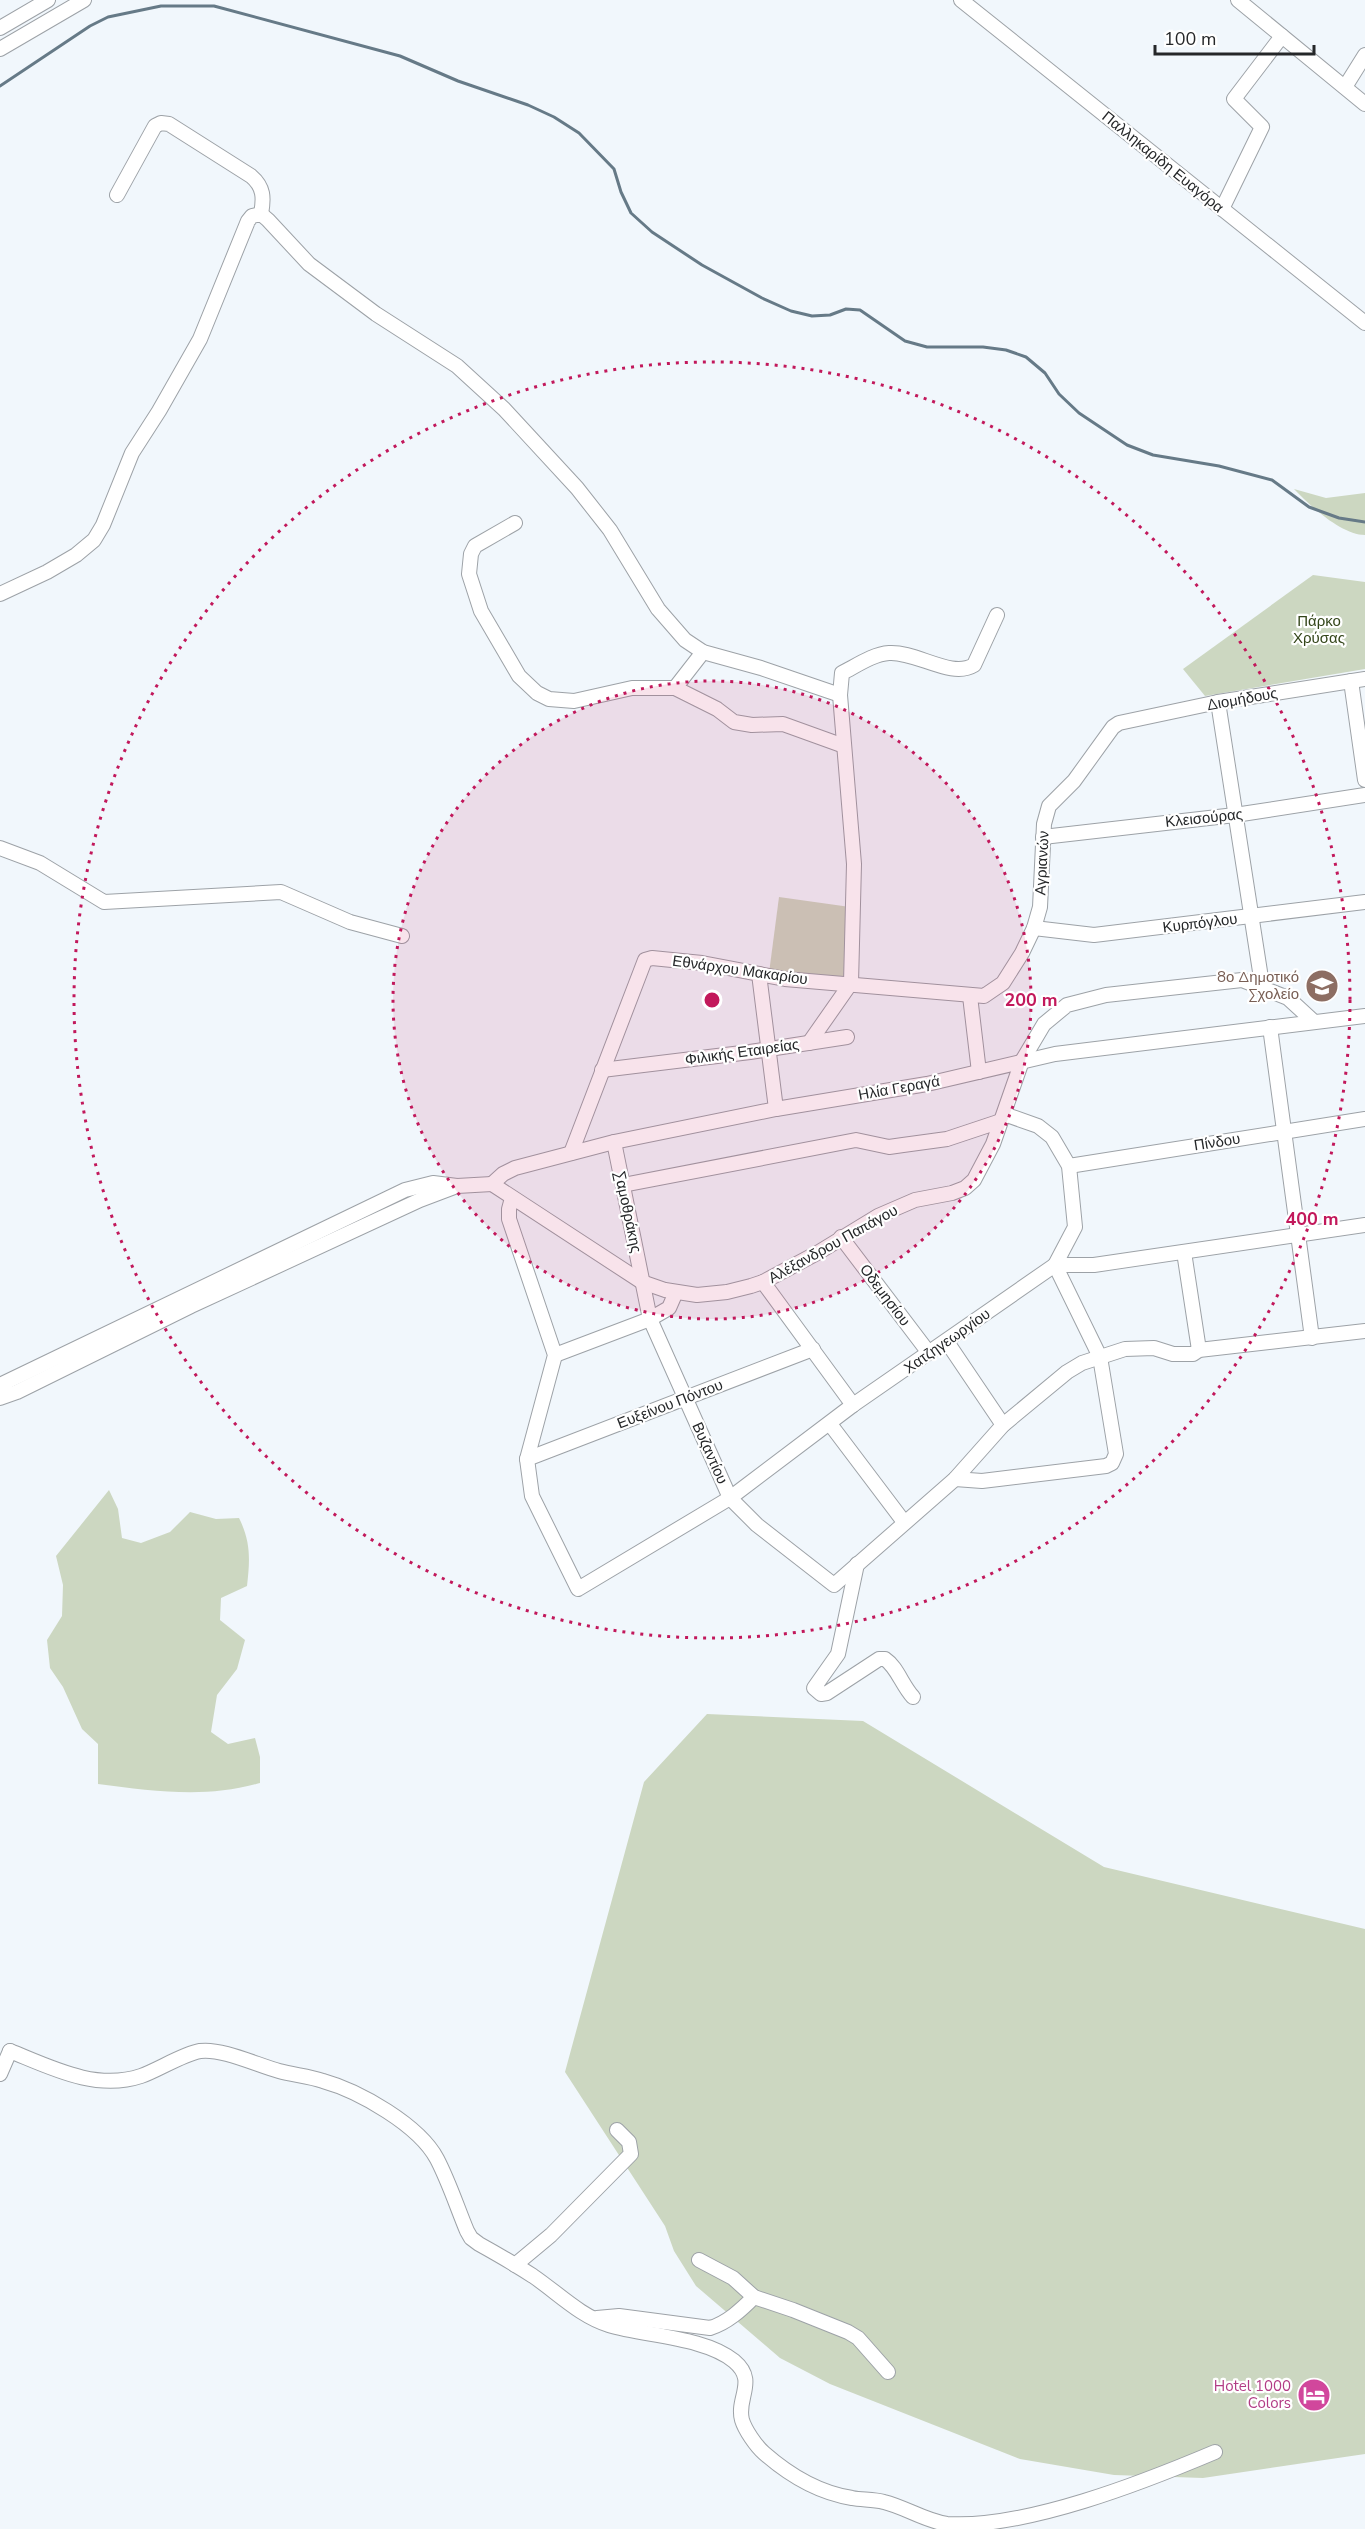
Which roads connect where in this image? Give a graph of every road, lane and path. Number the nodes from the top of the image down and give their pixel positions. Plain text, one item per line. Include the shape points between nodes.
1 (48, 0) edge
2 (84, 0) edge
3 (961, 0) edge
4 (1238, 0) edge
5 (0, 28) edge
6 (1282, 36) junction
7 (0, 49) edge
8 (1365, 55) edge
9 (1345, 87) junction
10 (1365, 104) edge
11 (117, 195) dead end
12 (1222, 209) junction
13 (261, 214) junction
14 (1365, 323) edge
15 (515, 523) dead end
16 (0, 594) edge
17 (997, 615) dead end
18 (703, 652) junction
19 (1358, 680) edge
20 (675, 688) junction
21 (840, 695) junction
22 (1218, 702) junction
23 (1119, 723) joint
24 (844, 746) junction
25 (1365, 780) edge
26 (1365, 795) edge
27 (1235, 815) junction
28 (1043, 837) junction
29 (0, 848) edge
30 (1365, 902) edge
31 (1251, 917) junction
32 (1034, 928) junction
33 (402, 936) dead end
34 (759, 974) junction
35 (851, 983) junction
36 (1257, 984) junction
37 (970, 996) junction
38 (1365, 1016) edge
39 (1313, 1021) junction
40 (1270, 1027) junction
41 (847, 1037) dead end
42 (809, 1043) junction
43 (769, 1049) junction
44 (1022, 1061) junction
45 (602, 1070) junction
46 (979, 1072) junction
47 (776, 1108) junction
48 (1003, 1118) junction
49 (1365, 1119) edge
50 (1283, 1132) junction
51 (614, 1142) junction
52 (571, 1153) junction
53 (1069, 1166) junction
54 (492, 1184) junction
55 (623, 1185) junction
56 (457, 1186) junction
57 (513, 1198) junction
58 (1365, 1225) edge
59 (1297, 1235) junction
60 (841, 1237) junction
61 (1184, 1252) junction
62 (1055, 1265) junction
63 (642, 1282) junction
64 (763, 1282) junction
65 (676, 1292) junction
66 (650, 1319) junction
67 (1365, 1331) edge
68 (1312, 1338) junction
69 (947, 1342) junction
70 (813, 1349) junction
71 (1199, 1350) junction
72 (929, 1353) junction
73 (555, 1355) junction
74 (1100, 1357) junction
75 (0, 1385) edge
76 (685, 1397) junction
77 (0, 1398) edge
78 (854, 1405) junction
79 (830, 1424) junction
80 (1003, 1425) junction
81 (527, 1459) junction
82 (955, 1479) junction
83 (730, 1498) junction
84 (904, 1522) junction
85 (857, 1564) junction
86 (913, 1697) dead end
87 (5, 2052) edge
88 (0, 2074) edge
89 (617, 2130) dead end
90 (699, 2260) dead end
91 (515, 2265) junction
92 (754, 2297) junction
93 (592, 2318) junction
94 (888, 2372) dead end
95 (1215, 2452) dead end

1 - 5 street
2 - 7 street
3 - 12 street, Παλληκαρίδη Ευαγόρα
4 - 6 street
6 - 9 street
6 - 12 street via 1234,99 1262,127
8 - 9 street
9 - 10 street
11 - 13 street via 155,126 169,124 261,185
12 - 14 street, Παλληκαρίδη Ευαγόρα
13 - 16 street via 248,221 200,339 132,453 94,540 47,572
13 - 18 street via 309,264 376,314 457,366 504,409 610,530 663,616 685,640
15 - 20 street via 475,546 469,574 481,611 519,676 549,699 561,701 632,688
17 - 21 street via 974,665 966,670 888,653 842,673
18 - 20 street
18 - 21 street
19 - 22 street, Διομήδους
19 - 25 street
20 - 24 street via 734,722 783,724
21 - 24 street
22 - 23 street, Διομήδους
22 - 27 street
23 - 28 street, Αγριανών via 1049,806
24 - 35 street via 854,864
26 - 27 street, Κλεισούρας
27 - 28 street, Κλεισούρας
27 - 31 street
28 - 32 street, Αγριανών via 1042,890
29 - 33 street via 40,863 104,902 281,892 350,922
30 - 31 street, Κυρπόγλου
31 - 32 street, Κυρπόγλου via 1094,935
31 - 36 street via 1260,978
32 - 37 street, Αγριανών via 1003,983 984,996
34 - 35 street, Εθνάρχου Μακαρίου
34 - 43 street
34 - 45 street, Εθνάρχου Μακαρίου via 702,963 645,960
35 - 37 street, Εθνάρχου Μακαρίου
35 - 42 street, Φιλικής Εταιρείας
36 - 39 street, Αλέξανδρου Παπάγου via 1288,998
36 - 44 street, Αλέξανδρου Παπάγου via 1242,980 1106,994 1067,1005 1044,1024
37 - 46 street
38 - 39 street
39 - 40 street, Ηλία Γεραγά
40 - 44 street, Ηλία Γεραγά
40 - 50 street
41 - 42 street
42 - 43 street, Φιλικής Εταιρείας
43 - 45 street, Φιλικής Εταιρείας
43 - 47 street
44 - 46 street, Ηλία Γεραγά
44 - 48 street, Αλέξανδρου Παπάγου
45 - 52 street, Εθνάρχου Μακαρίου
46 - 47 street, Ηλία Γεραγά
47 - 51 street, Ηλία Γεραγά
48 - 53 street via 1038,1126 1052,1137
48 - 55 street via 947,1139 889,1147 855,1140
48 - 60 street, Αλέξανδρου Παπάγου via 982,1167 965,1188 915,1200
49 - 50 street, Πίνδου
50 - 53 street, Πίνδου
50 - 59 street
51 - 52 street, Ηλία Γεραγά
51 - 55 street, Σαμοθράκης
52 - 54 street, Ηλία Γεραγά via 515,1168
53 - 62 street via 1075,1227
54 - 56 street
54 - 57 street, Αλέξανδρου Παπάγου
55 - 63 street, Σαμοθράκης
56 - 75 street via 433,1184 405,1190
56 - 77 street
57 - 63 street, Αλέξανδρου Παπάγου
57 - 73 street via 509,1219
58 - 59 street
59 - 61 street
59 - 68 street
60 - 64 street, Αλέξανδρου Παπάγου
60 - 72 street, Οδεμησίου
61 - 62 street via 1094,1265
61 - 71 street
62 - 69 street, Χατζηγεωργίου
62 - 74 street
63 - 65 street, Αλέξανδρου Παπάγου
63 - 66 street, Βυζαντίου
64 - 65 street, Αλέξανδρου Παπάγου via 720,1293
64 - 70 street
65 - 66 street via 669,1308
66 - 73 street
66 - 76 street, Βυζαντίου
67 - 68 street
68 - 71 street
69 - 72 street, Χατζηγεωργίου
69 - 80 street
70 - 76 street, Ευξείνου Πόντου
70 - 78 street
71 - 74 street via 1173,1354 1135,1348
72 - 78 street, Χατζηγεωργίου
73 - 81 street
74 - 80 street via 1067,1372
74 - 82 street via 1116,1454 1112,1463 982,1481
76 - 81 street, Ευξείνου Πόντου
76 - 83 street, Βυζαντίου
78 - 79 street, Χατζηγεωργίου
79 - 83 street, Χατζηγεωργίου
79 - 84 street
80 - 82 street
81 - 83 street, Χατζηγεωργίου via 532,1496 578,1589
82 - 84 street
83 - 85 street, Βυζαντίου via 834,1585
84 - 85 street
85 - 86 street via 838,1654 814,1688 826,1693 885,1659 894,1666
87 - 88 street
87 - 91 street via 80,2078 110,2082 142,2076 199,2051 214,2052 354,2091 397,2118 422,2140 436,2157 471,2238
89 - 91 street via 629,2142 631,2154 551,2235
90 - 92 street via 733,2278
91 - 93 street
92 - 93 street via 734,2315 710,2328 620,2316
92 - 94 street via 848,2332
93 - 95 street via 679,2339 728,2356 742,2369 746,2380 742,2419 762,2451 781,2467 825,2491 881,2501 946,2524 998,2524 1054,2513 1124,2490

